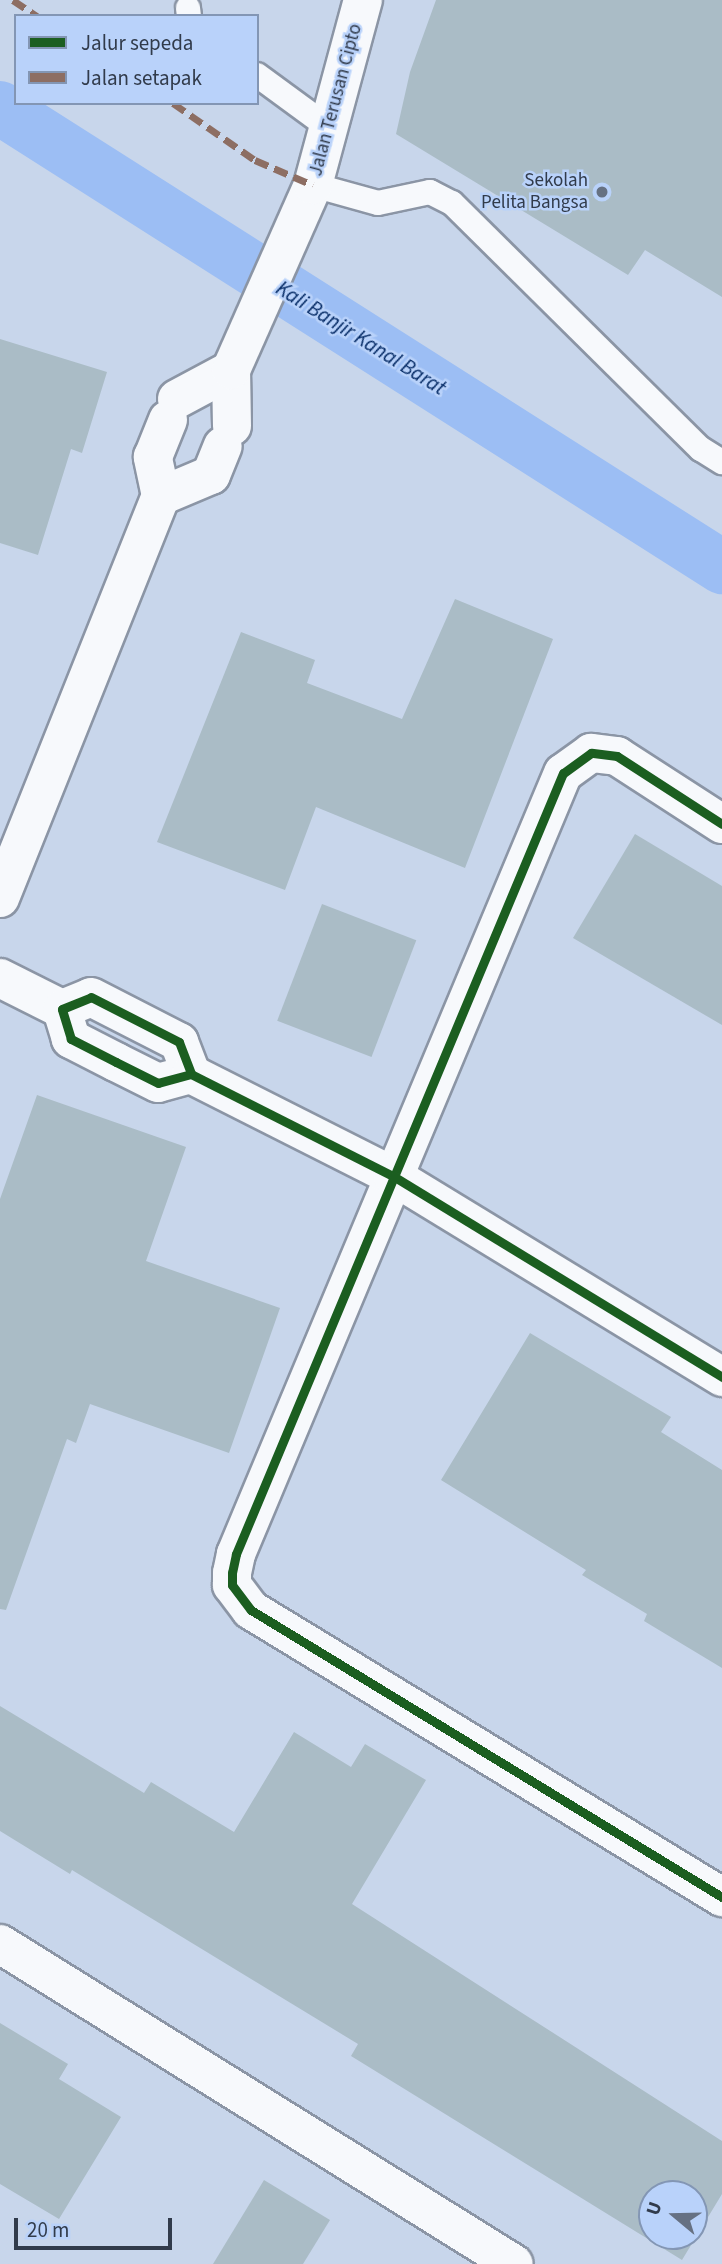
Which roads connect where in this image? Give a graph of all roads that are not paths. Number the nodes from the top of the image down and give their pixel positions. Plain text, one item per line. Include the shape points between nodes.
1 (363, 0) edge
2 (259, 76) edge
3 (328, 127) junction
4 (310, 193) junction
5 (231, 370) junction
6 (722, 462) edge
7 (161, 496) junction
8 (722, 824) edge
9 (0, 898) edge
10 (0, 978) edge
11 (393, 1176) junction
12 (722, 1377) edge
13 (722, 1897) edge
14 (0, 1944) edge
15 (514, 2264) edge

1 - 3 street, Jalan Terusan Cipto
2 - 3 lane
3 - 4 street, Jalan Terusan Cipto
4 - 5 street, Jalan Terusan Cipto
4 - 6 lane via 378,203 430,192 452,204 701,449
5 - 7 street via 173,410 153,457
5 - 7 street via 228,436 211,475
7 - 9 street
8 - 11 street via 617,756 591,754 569,764
10 - 11 street via 62,1009 71,1039 116,1062 158,1083 191,1074
11 - 12 street
11 - 13 street via 236,1555 232,1585 250,1610
14 - 15 street

